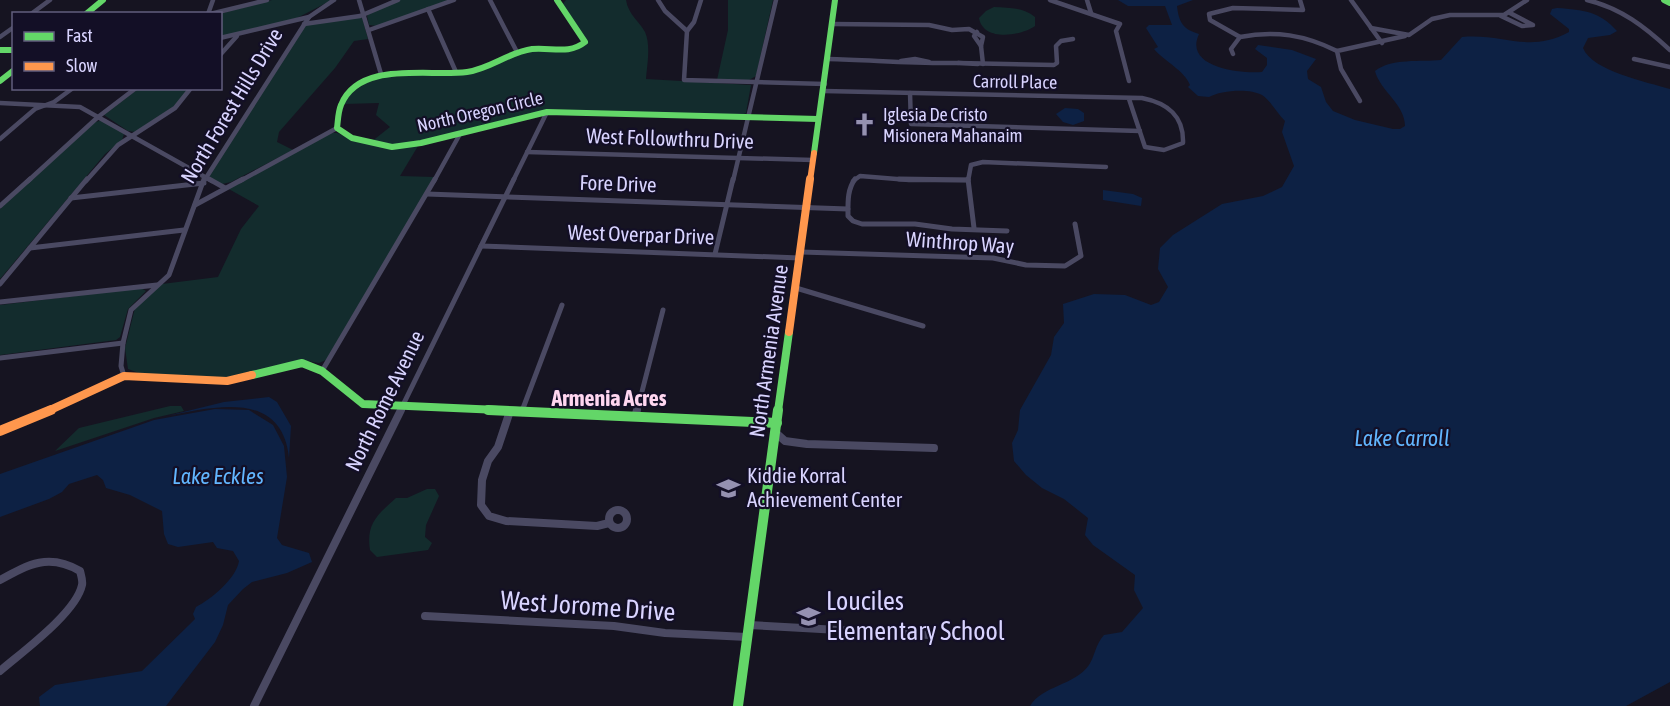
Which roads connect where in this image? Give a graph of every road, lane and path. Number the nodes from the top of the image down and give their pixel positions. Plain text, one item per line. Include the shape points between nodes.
1 (50, 0) edge
2 (103, 0) edge
3 (267, 0) edge
4 (334, 0) edge
5 (359, 0) edge
6 (399, 0) edge
7 (454, 0) edge
8 (490, 0) edge
9 (557, 0) edge
10 (658, 0) edge
11 (702, 0) edge
12 (776, 0) edge
13 (835, 0) edge
14 (1050, 0) edge
15 (1087, 0) edge
16 (1245, 0) edge
17 (1300, 0) edge
18 (1351, 0) edge
19 (1510, 0) edge
20 (1527, 0) edge
21 (1587, 0) edge
22 (1664, 0) edge
23 (1520, 3) junction
24 (1670, 3) edge
25 (1249, 7) junction
26 (428, 9) junction
27 (35, 12) edge
28 (88, 12) edge
29 (217, 12) edge
30 (1091, 13) junction
31 (1510, 13) junction
32 (364, 14) junction
33 (1501, 16) junction
34 (309, 17) junction
35 (304, 24) junction
36 (832, 26) junction
37 (1371, 28) junction
38 (369, 30) junction
39 (687, 31) junction
40 (237, 35) junction
41 (1409, 35) junction
42 (1240, 37) junction
43 (222, 38) edge
44 (1073, 39) dead end
45 (1382, 43) junction
46 (1670, 50) edge
47 (1337, 51) junction
48 (517, 52) junction
49 (222, 53) edge
50 (1233, 54) dead end
51 (828, 59) junction
52 (1634, 59) dead end
53 (981, 64) junction
54 (1670, 68) edge
55 (12, 72) edge
56 (456, 72) junction
57 (381, 74) junction
58 (0, 81) edge
59 (1129, 81) dead end
60 (756, 82) junction
61 (824, 88) junction
62 (70, 90) edge
63 (133, 90) edge
64 (189, 90) edge
65 (910, 93) junction
66 (1129, 99) junction
67 (1360, 101) dead end
68 (0, 103) edge
69 (44, 105) junction
70 (547, 112) junction
71 (98, 117) junction
72 (747, 117) junction
73 (818, 119) junction
74 (337, 128) junction
75 (1140, 131) junction
76 (460, 134) junction
77 (132, 136) junction
78 (0, 139) edge
79 (527, 152) junction
80 (737, 158) junction
81 (813, 160) junction
82 (1106, 167) dead end
83 (205, 177) junction
84 (968, 180) junction
85 (214, 182) junction
86 (202, 184) junction
87 (225, 188) junction
88 (428, 194) junction
89 (506, 197) junction
90 (71, 198) junction
91 (726, 204) junction
92 (194, 205) junction
93 (0, 206) edge
94 (808, 207) junction
95 (848, 209) junction
96 (1075, 224) dead end
97 (974, 228) junction
98 (184, 231) junction
99 (1007, 231) dead end
100 (481, 246) junction
101 (29, 248) junction
102 (715, 254) junction
103 (801, 255) junction
104 (0, 284) edge
105 (159, 285) junction
106 (796, 288) junction
107 (0, 302) edge
108 (562, 305) dead end
109 (663, 310) dead end
110 (923, 327) dead end
111 (123, 343) junction
112 (0, 358) edge
113 (322, 371) junction
114 (124, 376) junction
115 (402, 407) junction
116 (510, 411) junction
117 (522, 412) junction
118 (635, 418) junction
119 (777, 423) junction
120 (0, 430) edge
121 (776, 434) junction
122 (934, 448) dead end
123 (609, 523) dead end
124 (0, 580) edge
125 (425, 616) dead end
126 (749, 625) junction
127 (929, 635) dead end
128 (747, 637) junction
129 (0, 671) edge
130 (254, 706) edge
131 (738, 706) edge

1 - 27 street
2 - 28 street
3 - 29 street
4 - 34 street, North Forest Hills Drive
5 - 32 street
6 - 32 street
7 - 26 street
8 - 48 street
9 - 48 street via 584,45 572,50
10 - 39 street
11 - 39 street
12 - 60 street
13 - 36 street, North Armenia Avenue
14 - 30 street
15 - 30 street
16 - 25 street
17 - 25 street via 1303,10
18 - 37 street
19 - 23 street
20 - 23 street
21 - 46 street via 1637,20
22 - 24 street
23 - 31 street
25 - 42 street via 1218,9 1209,14 1210,20
26 - 38 street
26 - 56 street
30 - 59 street via 1120,24 1116,31
31 - 33 street
31 - 33 street via 1533,25 1522,26
32 - 35 street
32 - 38 street
33 - 41 street via 1434,18
34 - 35 street, North Forest Hills Drive
34 - 40 street
35 - 83 street, North Forest Hills Drive
36 - 51 street, North Armenia Avenue
36 - 53 street via 969,28 977,32 974,40 981,46
37 - 41 street
37 - 45 street
38 - 57 street
39 - 60 street, Carroll Place via 684,80
40 - 43 street
40 - 49 street
41 - 45 street
42 - 47 street via 1281,32 1303,36
42 - 50 street via 1231,50
44 - 53 street via 1056,46 1054,65
45 - 47 street
47 - 67 street via 1341,69
48 - 56 street via 489,66
51 - 53 street
51 - 61 street, North Armenia Avenue
52 - 54 street
55 - 58 street
56 - 57 street
57 - 74 street via 359,83 346,96
60 - 61 street, Carroll Place
60 - 72 street
61 - 65 street, Carroll Place
61 - 73 street, North Armenia Avenue
62 - 69 street
63 - 71 street
64 - 77 street via 174,108
65 - 66 street, Carroll Place
65 - 75 street via 911,124
66 - 75 street
66 - 75 street, Carroll Place via 1156,100 1168,106 1182,121 1183,143 1172,149 1145,147
68 - 69 street
69 - 71 street via 80,107
69 - 78 street
70 - 72 street, North Oregon Circle
70 - 76 street, North Oregon Circle
70 - 79 street, North Rome Avenue
71 - 77 street
71 - 93 street
72 - 73 street, North Oregon Circle
72 - 80 street
73 - 81 street, North Armenia Avenue
74 - 76 street, North Oregon Circle via 352,138 392,147
74 - 87 street
76 - 88 street
77 - 83 street
77 - 90 street via 107,155
79 - 80 street, West Followthru Drive
79 - 89 street, North Rome Avenue
80 - 81 street, West Followthru Drive
80 - 91 street
81 - 94 street, North Armenia Avenue
82 - 84 street via 983,162 971,165
83 - 85 street
83 - 86 street, North Forest Hills Drive
84 - 95 street via 861,176 850,183
84 - 97 street
85 - 86 street
85 - 87 street
86 - 90 street
86 - 92 street, North Forest Hills Drive
87 - 92 street
88 - 89 street, Fore Drive
88 - 113 street
89 - 91 street, Fore Drive
89 - 100 street, North Rome Avenue
90 - 101 street
91 - 94 street, Fore Drive
91 - 102 street
92 - 98 street, North Forest Hills Drive
94 - 95 street, Fore Drive
94 - 103 street, North Armenia Avenue
95 - 97 street via 848,216 862,224
96 - 103 street, Winthrop Way via 1081,256 1065,266 954,256
97 - 99 street
98 - 101 street
98 - 105 street, North Forest Hills Drive via 174,267
100 - 102 street, West Overpar Drive
100 - 115 street, North Rome Avenue
101 - 104 street
102 - 103 street, West Overpar Drive
103 - 106 street, North Armenia Avenue
105 - 107 street
105 - 111 street, North Forest Hills Drive via 131,310
106 - 110 street
106 - 119 street, North Armenia Avenue
108 - 117 street
109 - 118 street
111 - 112 street
111 - 114 street, North Forest Hills Drive
113 - 114 street via 302,363 227,381
113 - 115 street via 363,404
114 - 120 street
115 - 116 street
115 - 130 street, North Rome Avenue
116 - 117 street
116 - 123 street via 482,480 481,505 489,516 506,521 597,526
117 - 118 street
118 - 119 street
119 - 121 street, North Armenia Avenue
121 - 122 street via 785,441 807,444
121 - 126 street, North Armenia Avenue
124 - 129 street via 49,560 74,565 82,580 68,612
125 - 128 street, West Jorome Drive
126 - 127 street
126 - 128 street, North Armenia Avenue
128 - 131 street, North Armenia Avenue

